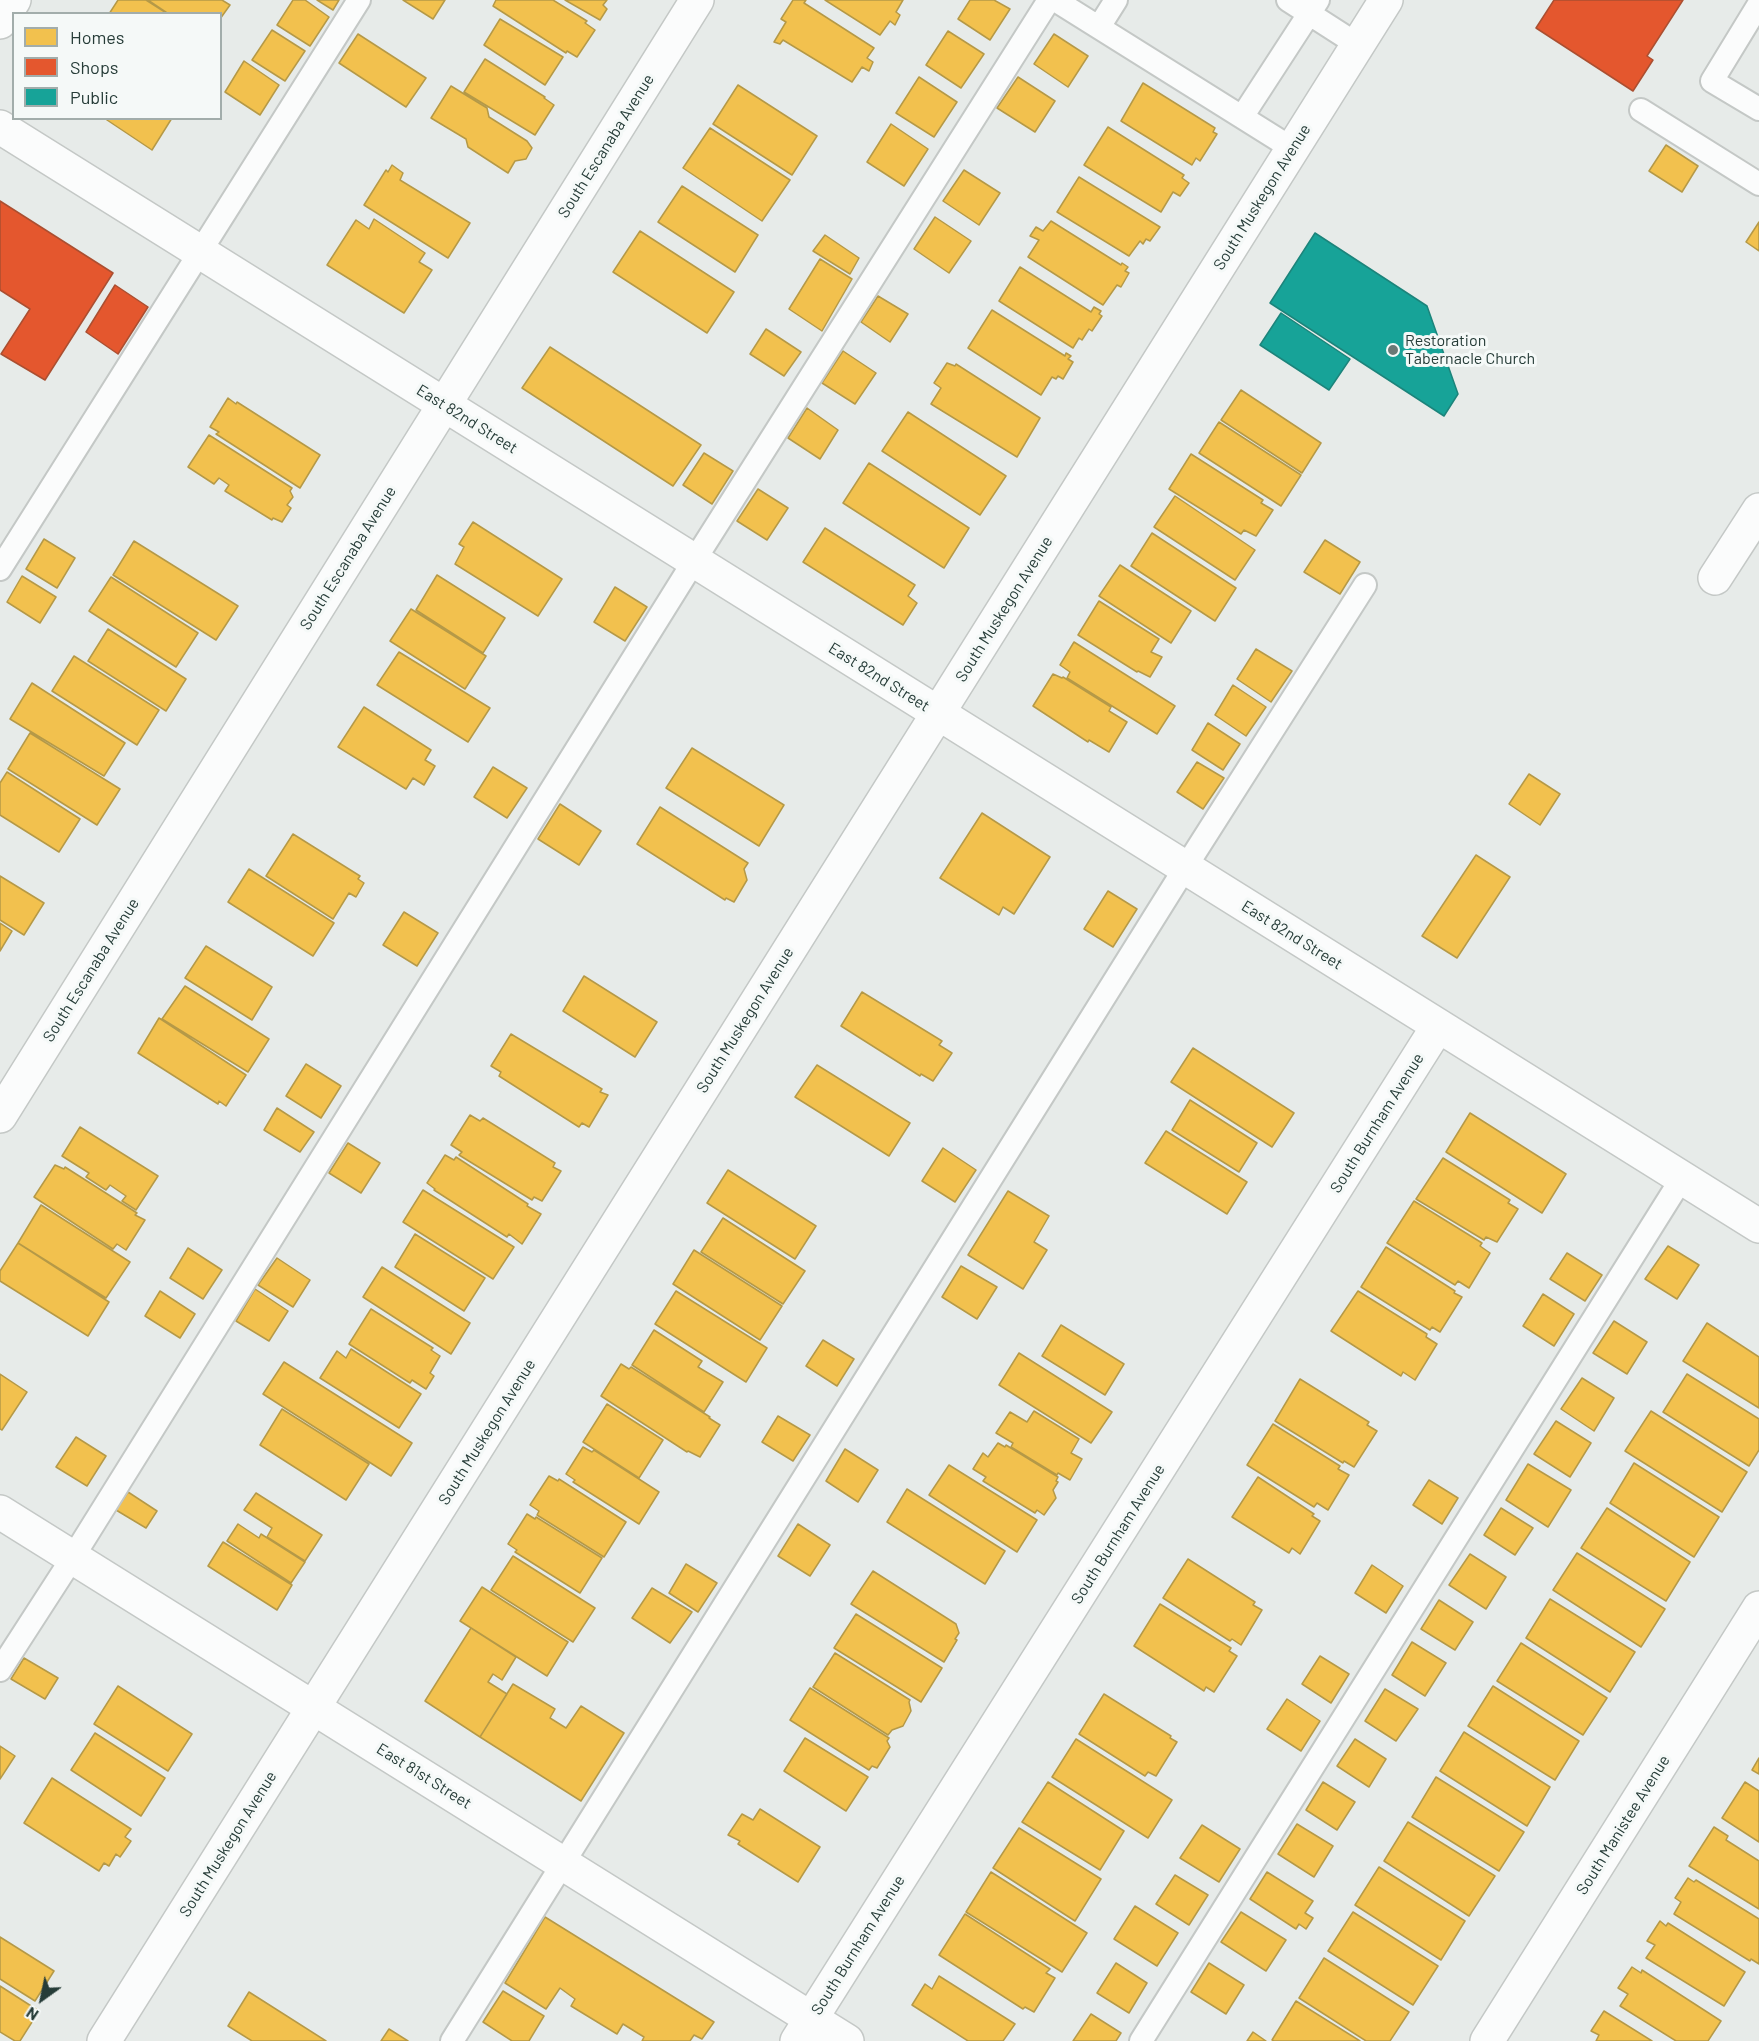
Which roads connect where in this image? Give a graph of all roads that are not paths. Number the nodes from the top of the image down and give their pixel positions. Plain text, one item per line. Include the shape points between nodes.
1 (14, 0) edge
2 (359, 0) edge
3 (697, 0) edge
4 (1049, 0) edge
5 (1055, 0) edge
6 (1116, 0) edge
7 (1288, 0) edge
8 (1386, 0) edge
9 (1759, 4) edge
10 (1313, 7) edge
11 (0, 22) edge
12 (1099, 27) junction
13 (1358, 45) junction
14 (1759, 109) edge
15 (1641, 110) dead end
16 (1242, 117) junction
17 (0, 128) edge
18 (1293, 149) junction
19 (1759, 184) edge
20 (200, 252) junction
21 (443, 405) junction
22 (1759, 510) edge
23 (694, 561) junction
24 (0, 569) edge
25 (1715, 578) dead end
26 (1365, 585) dead end
27 (938, 714) junction
28 (1185, 868) junction
29 (1438, 1026) junction
30 (0, 1116) edge
31 (1682, 1178) junction
32 (1759, 1226) edge
33 (0, 1512) edge
34 (73, 1557) junction
35 (1759, 1608) edge
36 (0, 1670) edge
37 (314, 1707) junction
38 (564, 1864) junction
39 (804, 2030) edge
40 (104, 2041) edge
41 (452, 2041) edge
42 (847, 2041) edge
43 (1141, 2041) edge
44 (1486, 2041) edge

1 - 11 street
2 - 20 lane
3 - 21 street, South Escanaba Avenue
4 - 23 lane
5 - 12 lane
6 - 12 lane
7 - 10 lane
8 - 13 street, South Muskegon Avenue
9 - 14 lane via 1712,81
10 - 13 lane
10 - 16 lane
12 - 16 lane
13 - 18 street, South Muskegon Avenue
15 - 19 lane
16 - 18 lane
17 - 20 street, East 82nd Street
18 - 27 street, South Muskegon Avenue
20 - 21 street, East 82nd Street
20 - 24 lane
21 - 23 street, East 82nd Street
21 - 30 street, South Escanaba Avenue
22 - 25 street
23 - 27 street, East 82nd Street
23 - 34 lane
26 - 28 lane
27 - 28 street, East 82nd Street
27 - 37 street, South Muskegon Avenue
28 - 29 street, East 82nd Street
28 - 38 lane
29 - 31 street, East 82nd Street
29 - 39 street, South Burnham Avenue
31 - 32 street, East 82nd Street
31 - 43 lane
33 - 34 street, East 81st Street
34 - 36 lane
34 - 37 street, East 81st Street
35 - 44 street, South Manistee Avenue
37 - 38 street, East 81st Street
37 - 40 street, South Muskegon Avenue
38 - 39 street, East 81st Street
38 - 41 lane
39 - 42 street, East 81st Street

